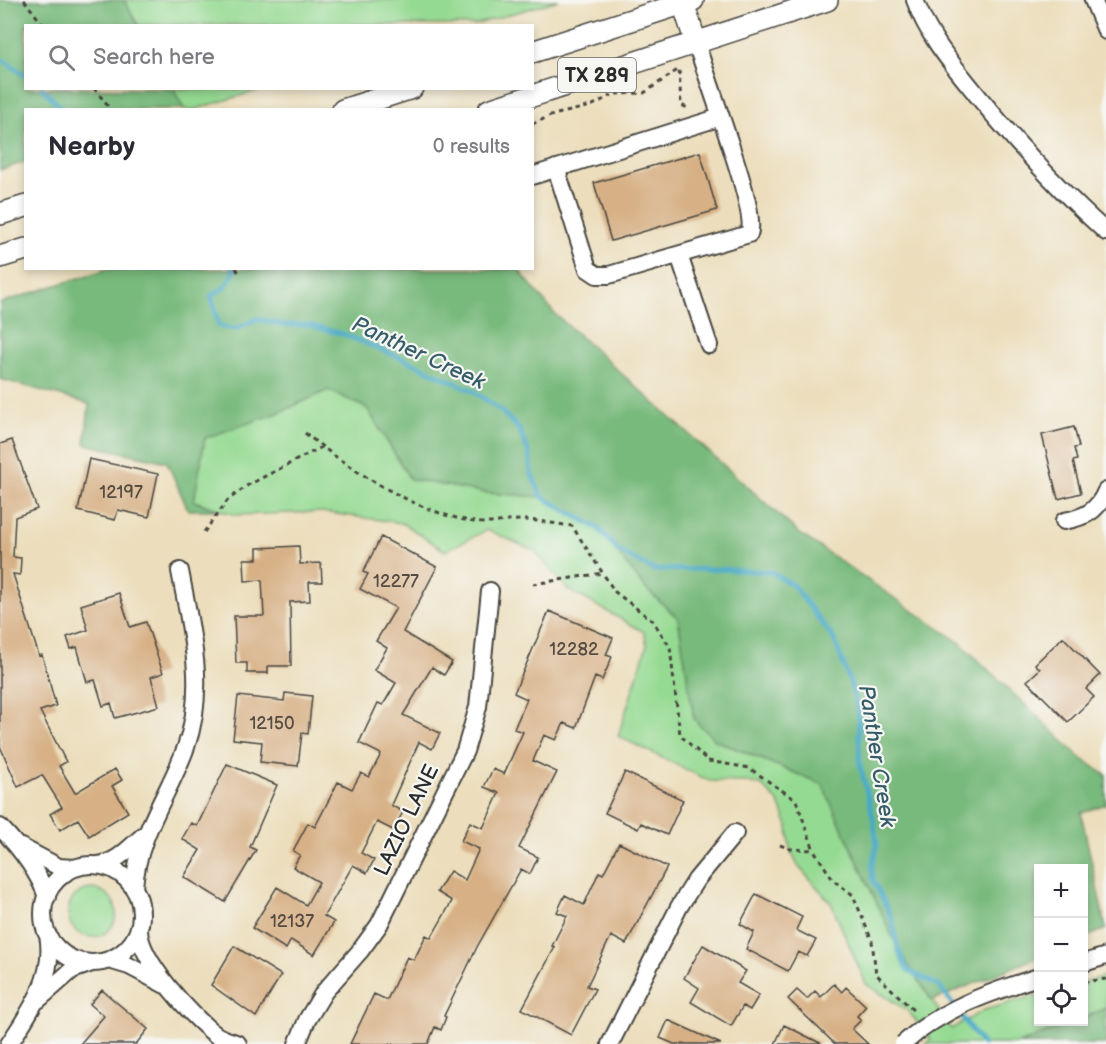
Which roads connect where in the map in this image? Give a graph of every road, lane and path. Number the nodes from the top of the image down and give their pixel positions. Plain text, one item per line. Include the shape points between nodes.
1 (24, 0) edge
2 (827, 0) edge
3 (915, 0) edge
4 (1093, 0) edge
5 (688, 2) edge
6 (42, 24) edge
7 (1106, 30) edge
8 (696, 43) junction
9 (534, 51) edge
10 (96, 90) edge
11 (406, 90) edge
12 (109, 108) edge
13 (349, 108) edge
14 (495, 108) edge
15 (692, 113) dead end
16 (721, 117) junction
17 (534, 123) edge
18 (556, 168) junction
19 (534, 175) edge
20 (24, 207) edge
21 (0, 214) edge
22 (1106, 232) edge
23 (24, 250) edge
24 (679, 255) junction
25 (0, 257) edge
26 (237, 270) edge
27 (239, 273) dead end
28 (709, 345) dead end
29 (305, 433) dead end
30 (322, 447) junction
31 (1106, 491) edge
32 (1064, 521) dead end
33 (204, 532) dead end
34 (180, 571) dead end
35 (603, 573) junction
36 (533, 584) dead end
37 (490, 591) dead end
38 (0, 826) edge
39 (735, 833) dead end
40 (145, 834) junction
41 (18, 845) junction
42 (780, 845) dead end
43 (814, 850) junction
44 (98, 865) junction
45 (75, 868) junction
46 (134, 888) junction
47 (47, 897) junction
48 (139, 927) junction
49 (48, 935) junction
50 (1106, 956) edge
51 (1088, 961) edge
52 (101, 962) junction
53 (1034, 978) edge
54 (1106, 979) edge
55 (1088, 981) edge
56 (166, 986) junction
57 (37, 1000) junction
58 (917, 1014) dead end
59 (9, 1044) edge
60 (238, 1044) edge
61 (297, 1044) edge
62 (610, 1044) edge
63 (903, 1044) edge

1 - 6 path
2 - 8 main road, TX 289
3 - 22 street via 936,44 997,120 1062,192
4 - 7 street
5 - 8 main road
5 - 9 main road, TX 289
8 - 14 main road, TX 289
8 - 16 street
10 - 12 path
11 - 13 main road
15 - 17 path via 681,105 679,69 644,93 614,94 591,106
16 - 18 street
16 - 24 street via 752,228 749,234
18 - 19 street
18 - 24 street via 588,269 597,275 609,275
20 - 21 main road
23 - 25 main road
24 - 28 street
26 - 27 path
29 - 30 path
30 - 33 path via 235,495
30 - 35 path via 372,479 447,515 477,523 522,520 572,526
31 - 32 street via 1101,504 1086,517
34 - 40 street via 196,658 195,713 183,755
35 - 36 path
35 - 43 path via 615,592 654,621 670,647 680,735 708,761 749,768 796,800
37 - 61 street, LAZIO LANE via 478,707 465,751 379,925 324,992
38 - 41 street
39 - 62 street via 679,907
40 - 44 street via 117,858
40 - 46 street
41 - 45 street via 59,867
41 - 47 street
42 - 43 path
43 - 58 path via 833,880 853,895 872,941 876,974
44 - 45 street
44 - 46 street via 121,874
45 - 47 street via 65,873
46 - 48 street via 141,911
47 - 49 street via 44,910
48 - 52 street via 124,952
48 - 56 street via 142,945
49 - 52 street via 59,950 73,959
49 - 57 street via 50,960
50 - 51 street
52 - 56 street via 129,966
52 - 57 street via 72,970
53 - 63 street, bridge via 961,1004 931,1021
54 - 55 path
56 - 60 street via 217,1036
57 - 59 street

